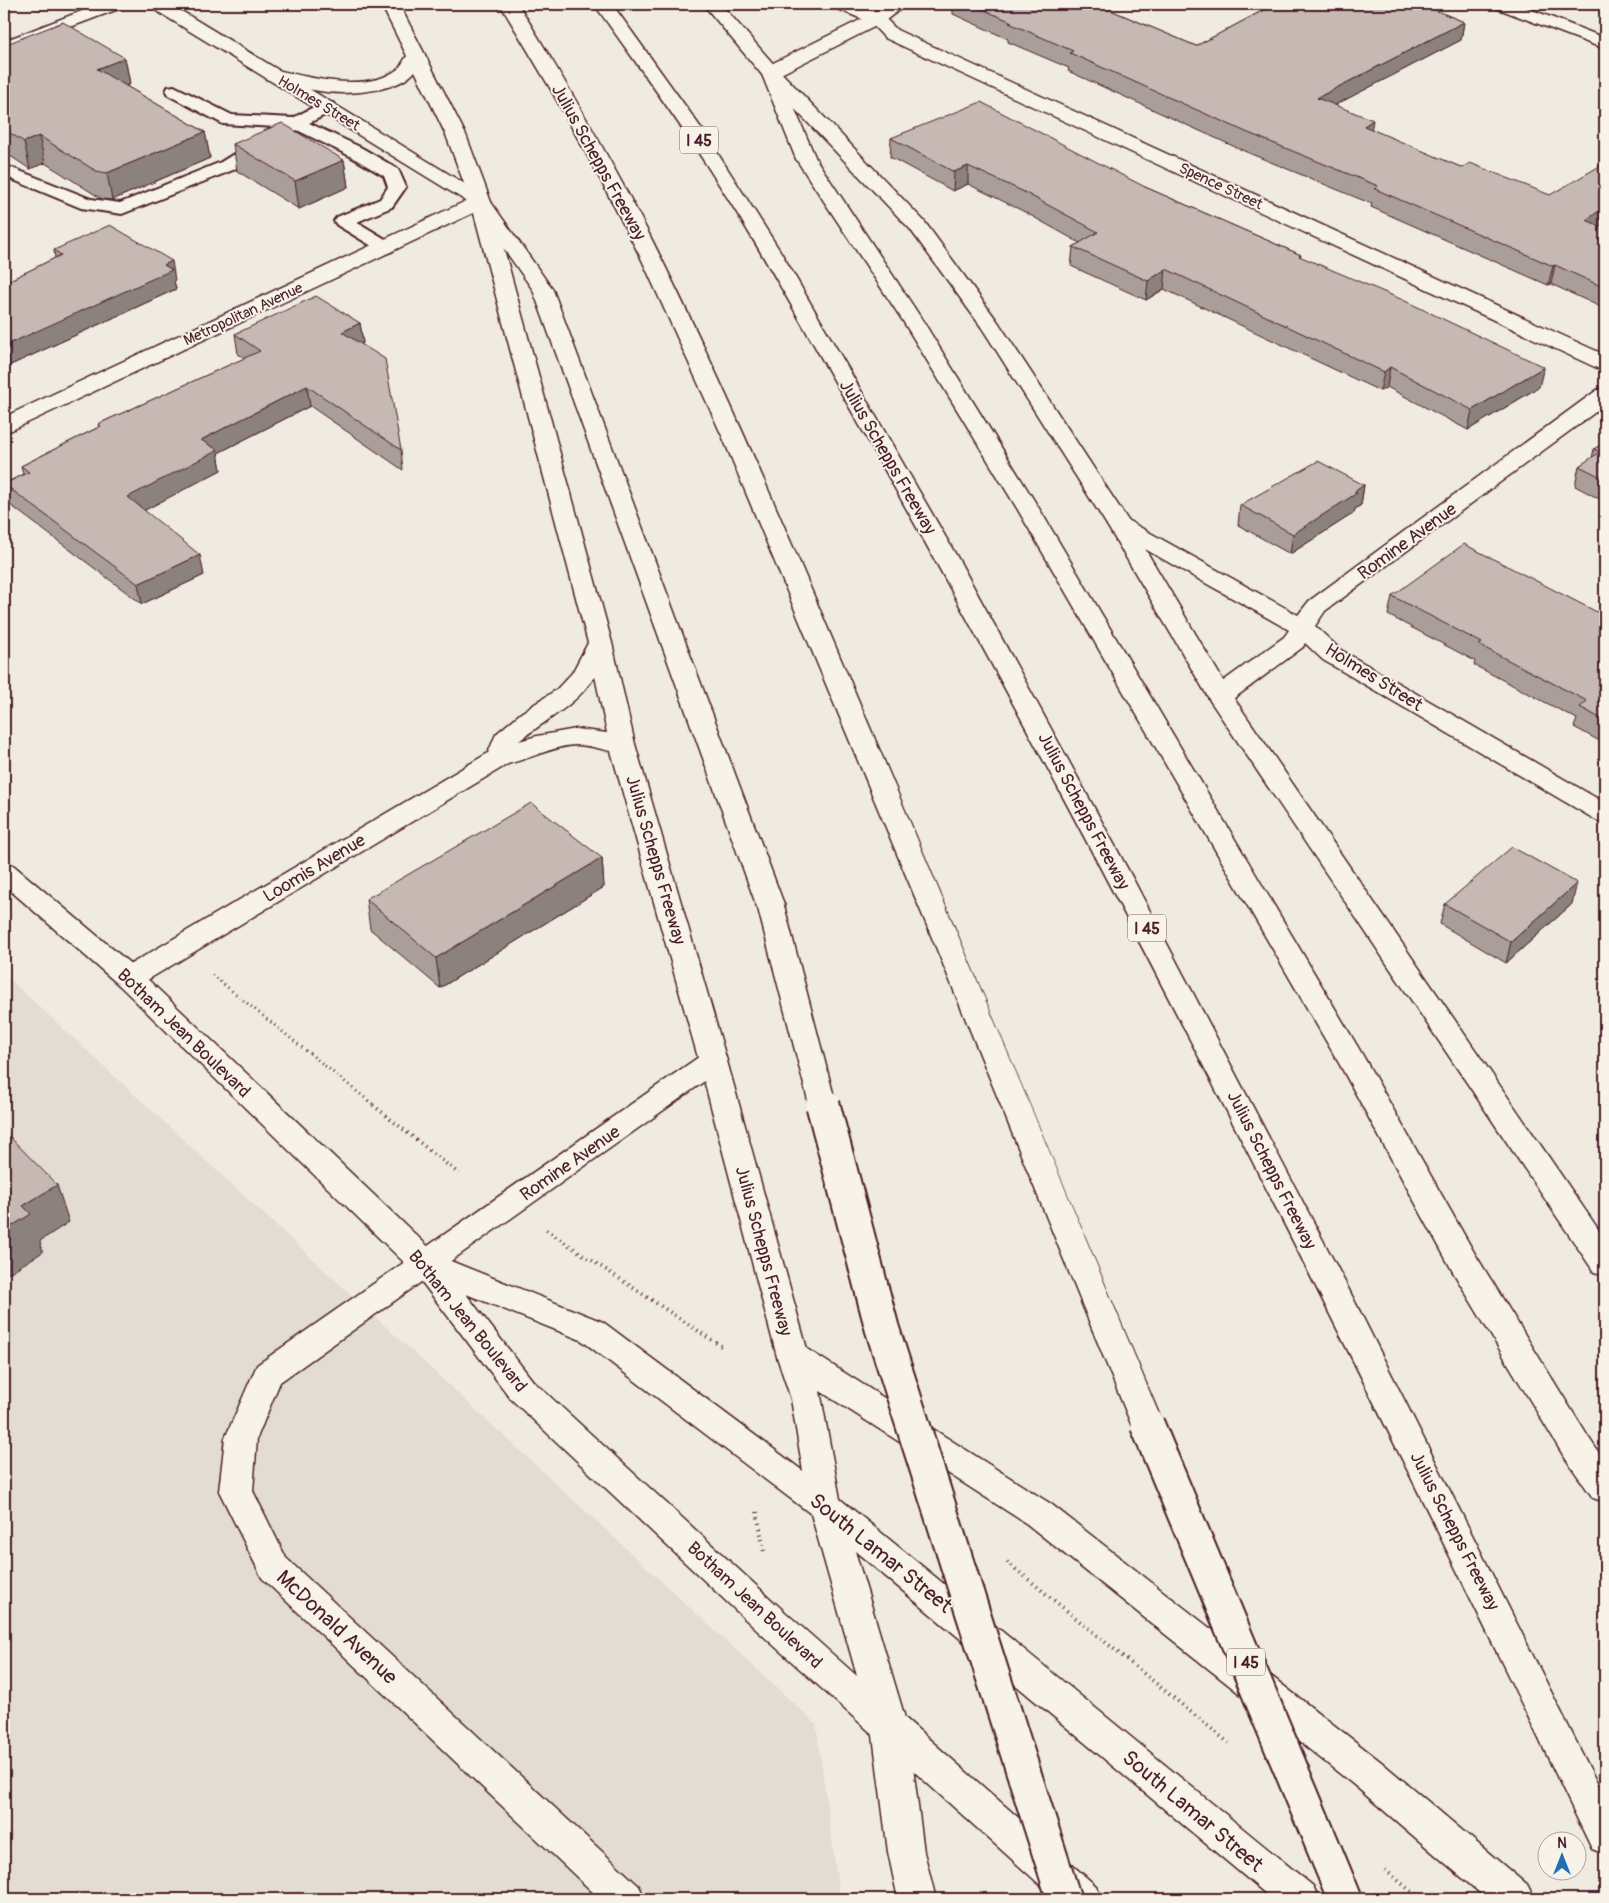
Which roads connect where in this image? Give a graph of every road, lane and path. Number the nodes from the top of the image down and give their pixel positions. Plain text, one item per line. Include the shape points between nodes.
1 (116, 4) edge
2 (158, 4) edge
3 (390, 4) edge
4 (509, 4) edge
5 (603, 4) edge
6 (712, 4) edge
7 (841, 4) edge
8 (898, 4) edge
9 (1502, 4) edge
10 (876, 19) junction
11 (1605, 44) edge
12 (4, 47) edge
13 (416, 57) junction
14 (770, 72) junction
15 (273, 75) junction
16 (174, 91) dead end
17 (328, 107) junction
18 (296, 123) junction
19 (382, 141) junction
20 (356, 152) junction
21 (422, 165) junction
22 (7, 171) dead end
23 (392, 173) junction
24 (481, 202) junction
25 (386, 248) junction
26 (1605, 363) edge
27 (1605, 395) edge
28 (4, 425) edge
29 (1119, 525) junction
30 (1302, 627) junction
31 (600, 643) junction
32 (1220, 696) junction
33 (622, 744) junction
34 (499, 758) junction
35 (1605, 814) edge
36 (4, 872) edge
37 (212, 974) dead end
38 (128, 978) junction
39 (714, 1061) junction
40 (459, 1174) dead end
41 (543, 1228) dead end
42 (1605, 1263) edge
43 (426, 1264) junction
44 (724, 1348) dead end
45 (793, 1357) junction
46 (1605, 1488) edge
47 (756, 1506) dead end
48 (825, 1506) junction
49 (1004, 1558) dead end
50 (766, 1560) dead end
51 (890, 1728) junction
52 (1237, 1750) dead end
53 (1605, 1837) edge
54 (1383, 1868) dead end
55 (626, 1899) edge
56 (917, 1899) edge
57 (1064, 1899) edge
58 (1083, 1899) edge
59 (1300, 1899) edge
60 (1345, 1899) edge
61 (1421, 1899) edge
62 (1515, 1899) edge

1 - 12 main road
2 - 15 main road, Holmes Street
3 - 13 main road, Julius Schepps Freeway
4 - 60 main road, Julius Schepps Freeway / I 45, bridge via 604,166 703,366
5 - 53 main road, Julius Schepps Freeway / I 45 via 659,80 743,207 999,654 1289,1202 1484,1587
6 - 14 main road
7 - 10 main road, Spence Street
8 - 10 main road
9 - 11 main road
10 - 14 main road
10 - 26 main road, Spence Street via 891,34
13 - 15 main road via 405,72 387,82 362,86 328,87
13 - 24 main road, Julius Schepps Freeway via 456,135
14 - 29 main road via 917,225 991,326
14 - 46 main road via 806,159 913,321 1030,510 1352,1061 1464,1264
15 - 17 main road, Holmes Street
16 - 18 lane via 229,120
17 - 18 lane
17 - 19 main road, Holmes Street
18 - 20 lane
18 - 22 lane via 227,166 122,209 87,204
19 - 20 lane
19 - 21 main road, Holmes Street
20 - 23 lane
21 - 23 lane
21 - 24 main road, Holmes Street
23 - 25 lane via 397,187 386,203 343,221
24 - 25 main road, Metropolitan Avenue
24 - 31 main road, Julius Schepps Freeway
24 - 57 main road, bridge via 543,290 770,907 882,1328
25 - 28 main road, Metropolitan Avenue
27 - 30 main road, Romine Avenue via 1317,606
29 - 30 main road, Holmes Street
29 - 32 main road
30 - 32 main road, Romine Avenue via 1294,642
30 - 35 main road, Holmes Street via 1332,655
31 - 33 main road, Julius Schepps Freeway
31 - 34 main road via 582,677 565,696 505,740
32 - 42 main road
33 - 34 main road, Loomis Avenue via 576,737 537,744
33 - 39 main road, Julius Schepps Freeway
34 - 38 main road, Loomis Avenue
36 - 38 main road, Botham Jean Boulevard
37 - 40 path
38 - 43 main road, Botham Jean Boulevard
39 - 43 main road, Romine Avenue
39 - 45 main road, Julius Schepps Freeway
41 - 44 path
43 - 48 main road, South Lamar Street via 592,1332
43 - 51 main road, Botham Jean Boulevard via 522,1390
43 - 55 main road, McDonald Avenue via 268,1374 241,1438 236,1491 274,1568
45 - 48 main road, Julius Schepps Freeway via 807,1399
45 - 62 main road via 1040,1514 1367,1773
47 - 50 path
48 - 51 main road, Julius Schepps Freeway
48 - 59 main road, South Lamar Street
49 - 52 path
51 - 56 main road, Julius Schepps Freeway via 906,1852
51 - 58 main road
54 - 61 path

